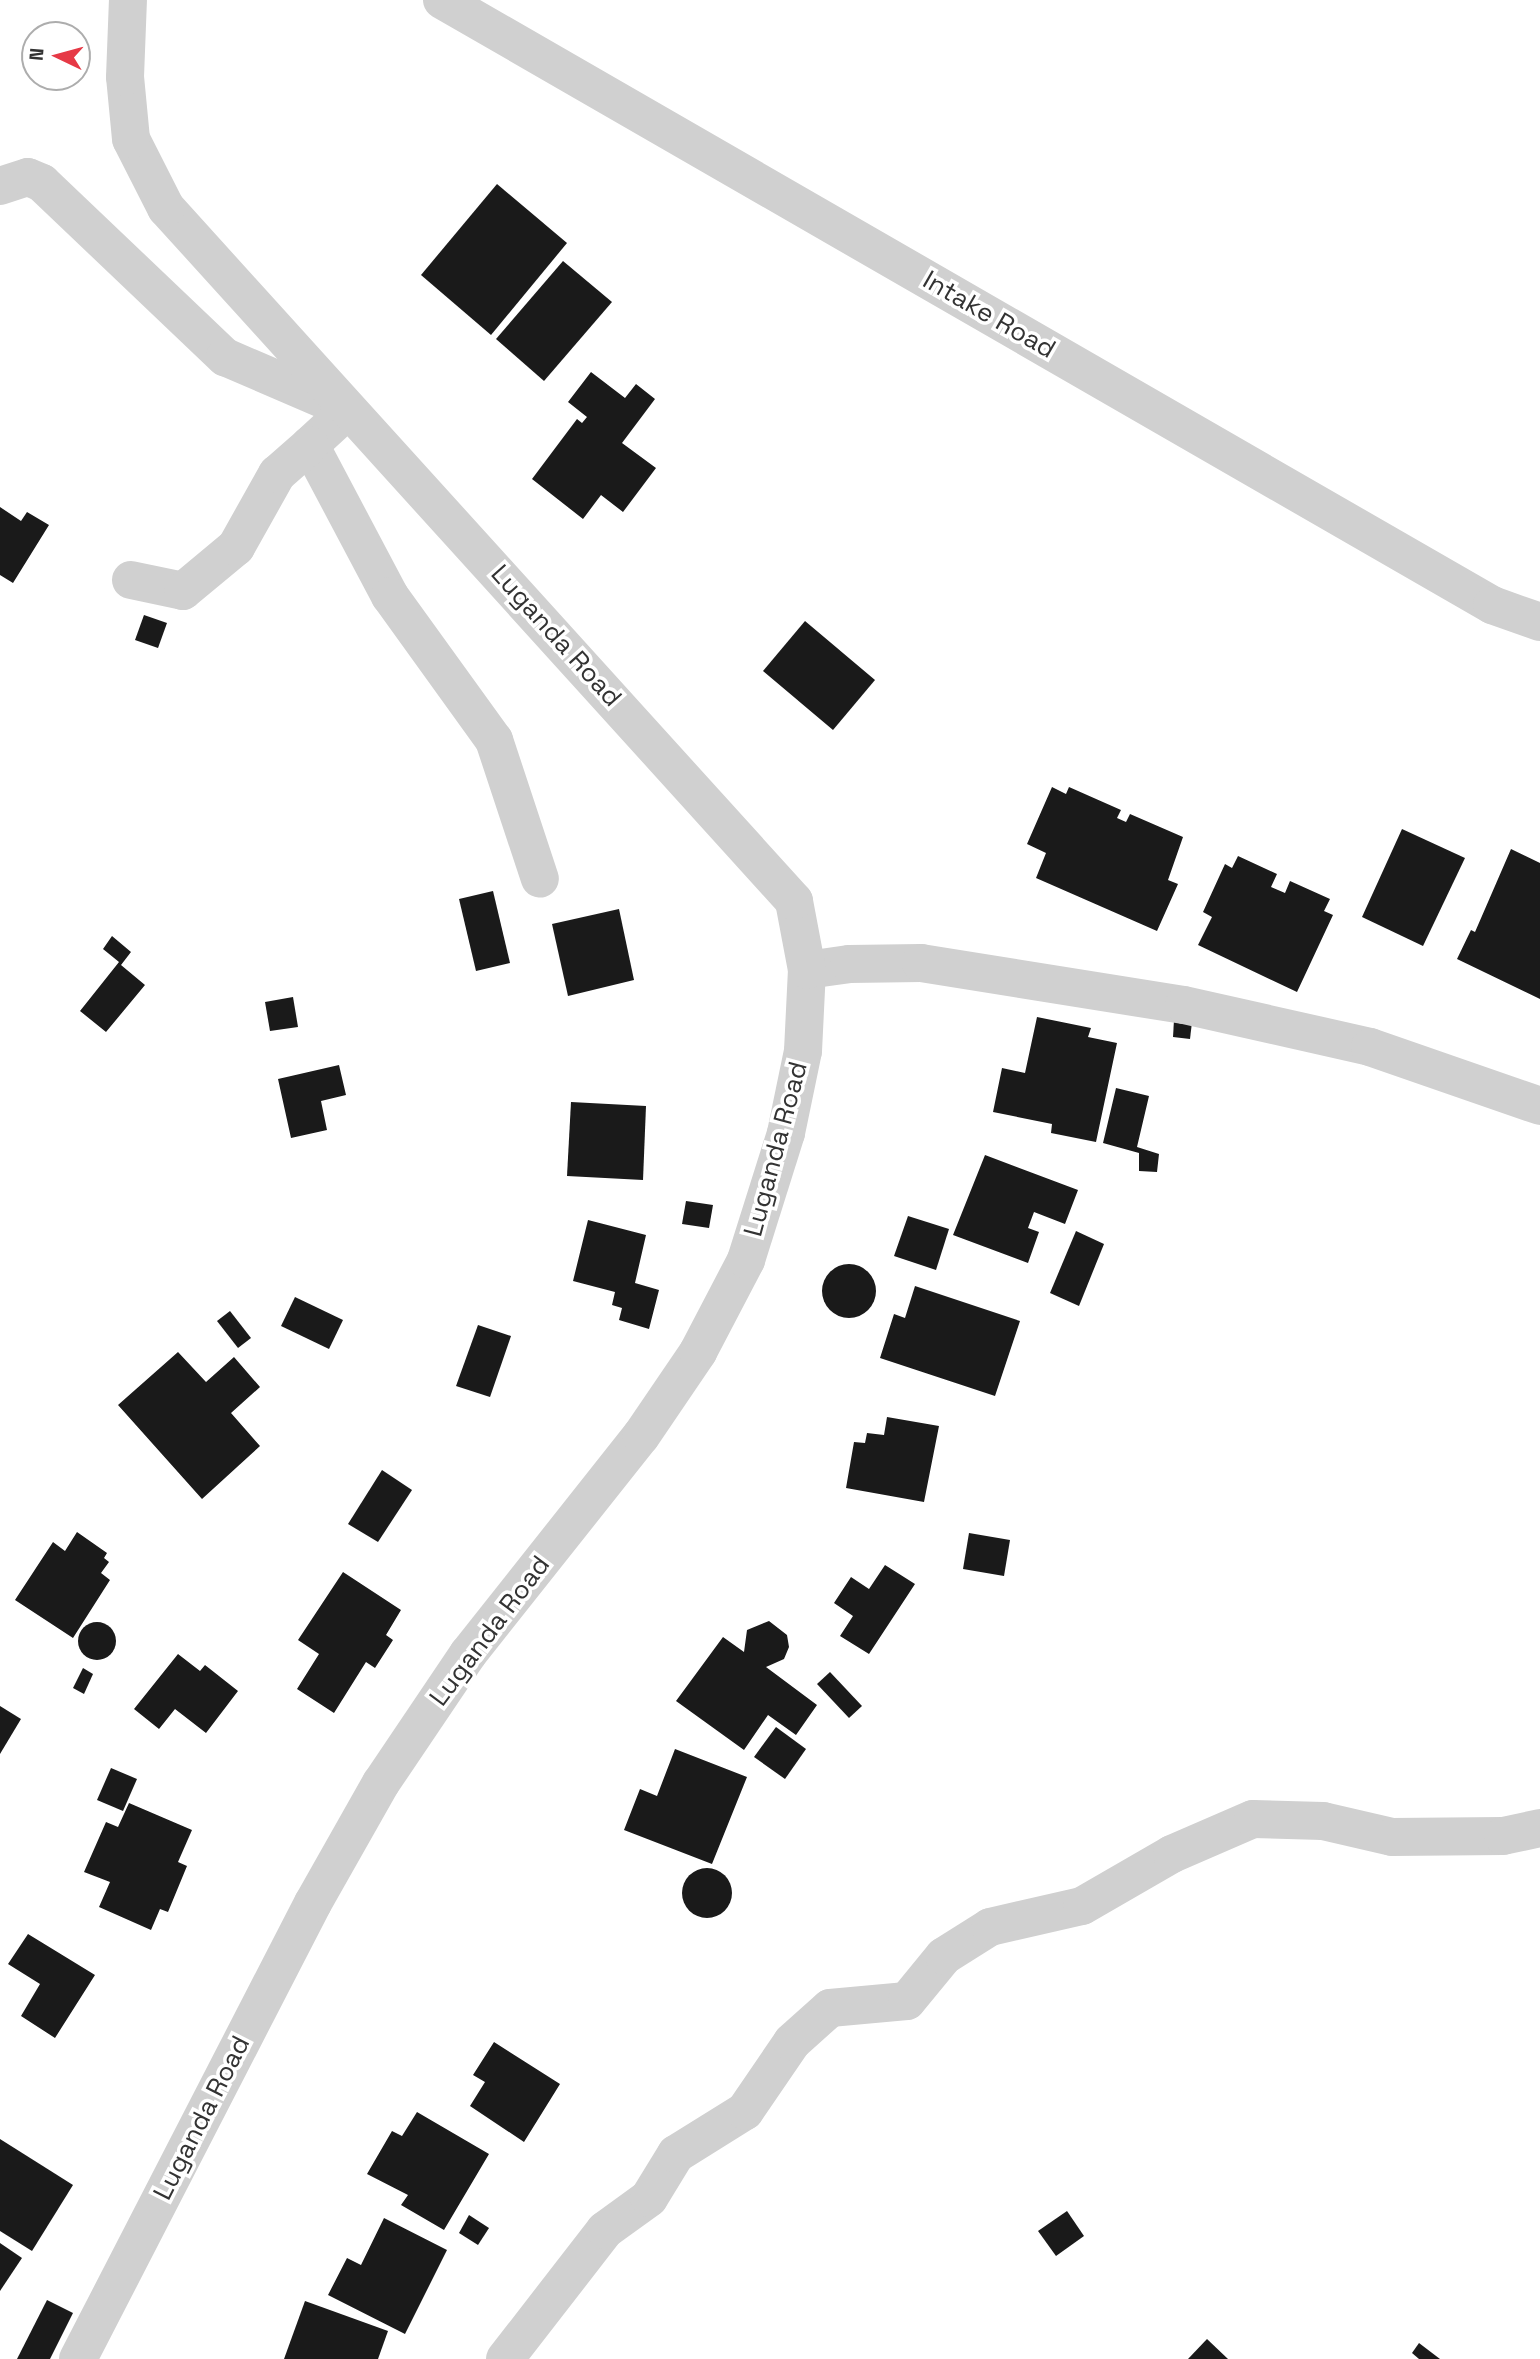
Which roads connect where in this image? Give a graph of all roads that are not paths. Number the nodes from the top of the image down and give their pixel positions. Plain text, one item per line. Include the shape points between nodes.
1 (128, 0) edge
2 (442, 0) edge
3 (0, 186) edge
4 (348, 410) junction
5 (310, 445) junction
6 (131, 580) dead end
7 (1540, 622) edge
8 (540, 879) dead end
9 (807, 970) junction
10 (1540, 1107) edge
11 (1540, 1828) edge
12 (78, 2359) edge
13 (505, 2359) edge

1 - 4 street, Luganda Road via 125,77 131,139 166,208
2 - 7 street, Intake Road via 1492,606
3 - 4 street via 28,177 41,183 225,357
4 - 5 street
4 - 9 street, Luganda Road via 794,901
5 - 6 street via 278,474 236,547 183,591
5 - 8 street via 390,596 494,740
9 - 10 street via 921,963 1184,1005 1370,1047
9 - 12 street, Luganda Road via 803,1051 786,1133 746,1260 698,1352 641,1436 468,1654 381,1783 313,1903
11 - 13 street via 1503,1836 1392,1837 1323,1821 1253,1819 1172,1854 1082,1906 990,1927 944,1956 907,2001 830,2008 792,2042 745,2111 676,2154 649,2198 605,2230

